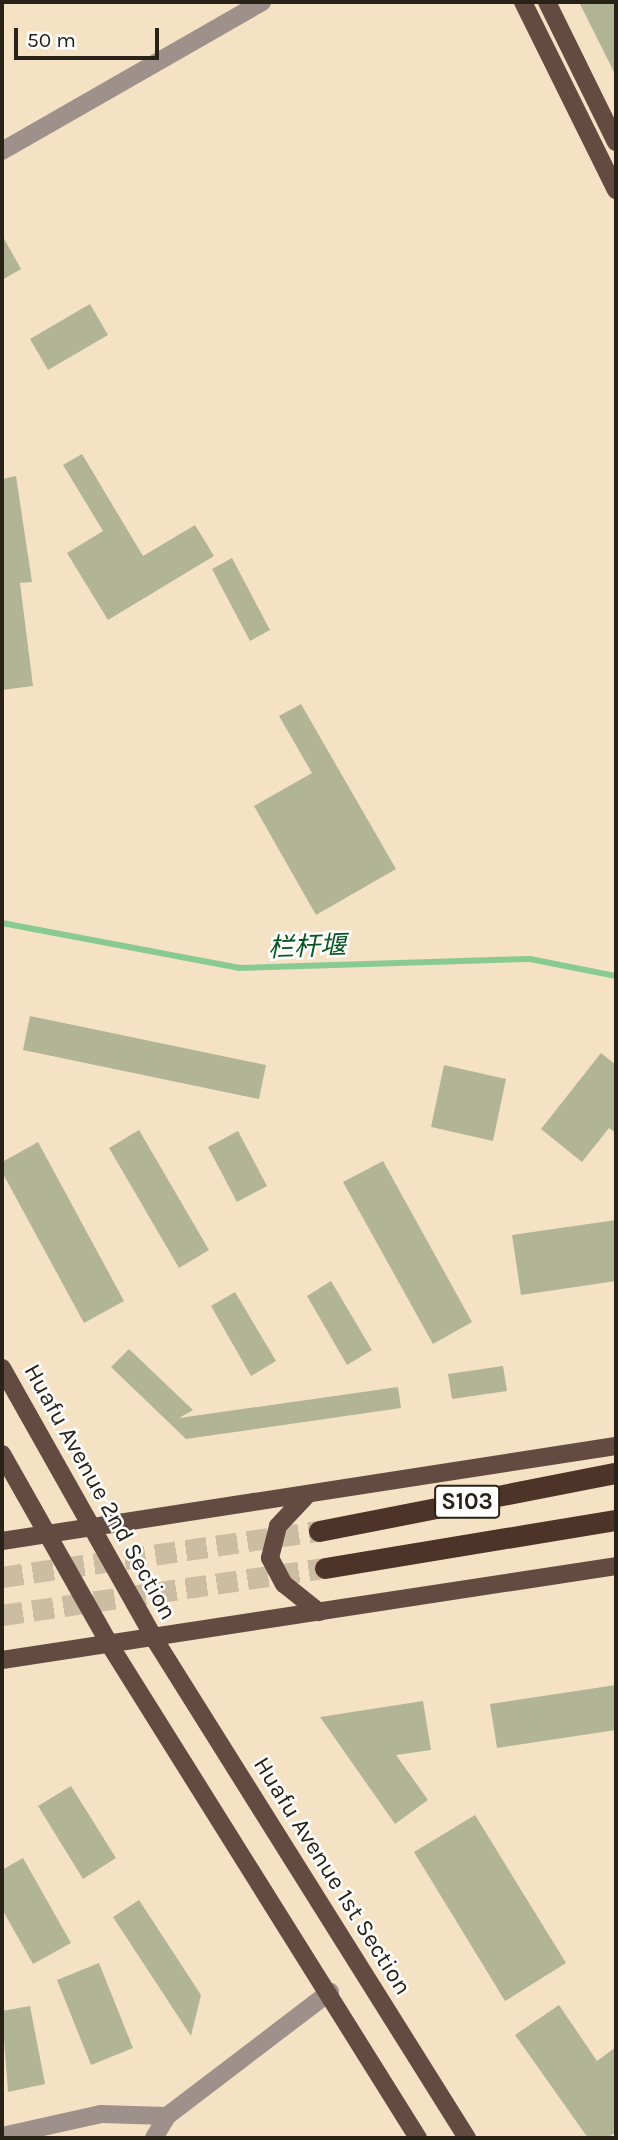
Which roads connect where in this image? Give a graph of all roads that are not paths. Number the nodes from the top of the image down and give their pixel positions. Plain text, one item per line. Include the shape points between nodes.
1 (262, 2) edge
2 (523, 2) edge
3 (547, 2) edge
4 (616, 142) edge
5 (2, 151) edge
6 (616, 190) edge
7 (2, 1368) edge
8 (616, 1446) edge
9 (2, 1454) edge
10 (616, 1473) edge
11 (306, 1496) junction
12 (616, 1520) edge
13 (97, 1528) junction
14 (318, 1531) tunnel mouth
15 (50, 1534) junction
16 (2, 1541) edge
17 (616, 1566) edge
18 (325, 1568) tunnel mouth
19 (319, 1612) junction
20 (155, 1640) junction
21 (111, 1647) junction
22 (2, 1660) edge
23 (330, 1992) junction
24 (167, 2116) junction
25 (2, 2136) edge
26 (154, 2138) edge
27 (418, 2138) edge
28 (467, 2138) edge

1 - 5 street
2 - 6 main road
3 - 4 main road
7 - 13 main road, Huafu Avenue 2nd Section
8 - 11 main road
9 - 15 main road
10 - 14 highway, S103
11 - 13 main road
11 - 19 main road via 278,1526 270,1558 284,1584
12 - 18 highway, S103
13 - 15 main road
13 - 20 main road, Huafu Avenue 2nd Section
15 - 16 main road
15 - 21 main road
17 - 19 main road
19 - 20 main road
20 - 21 main road
20 - 28 main road, Huafu Avenue 1st Section
21 - 22 main road
21 - 23 main road
23 - 24 street
23 - 27 main road
24 - 25 street via 101,2114
24 - 26 street

